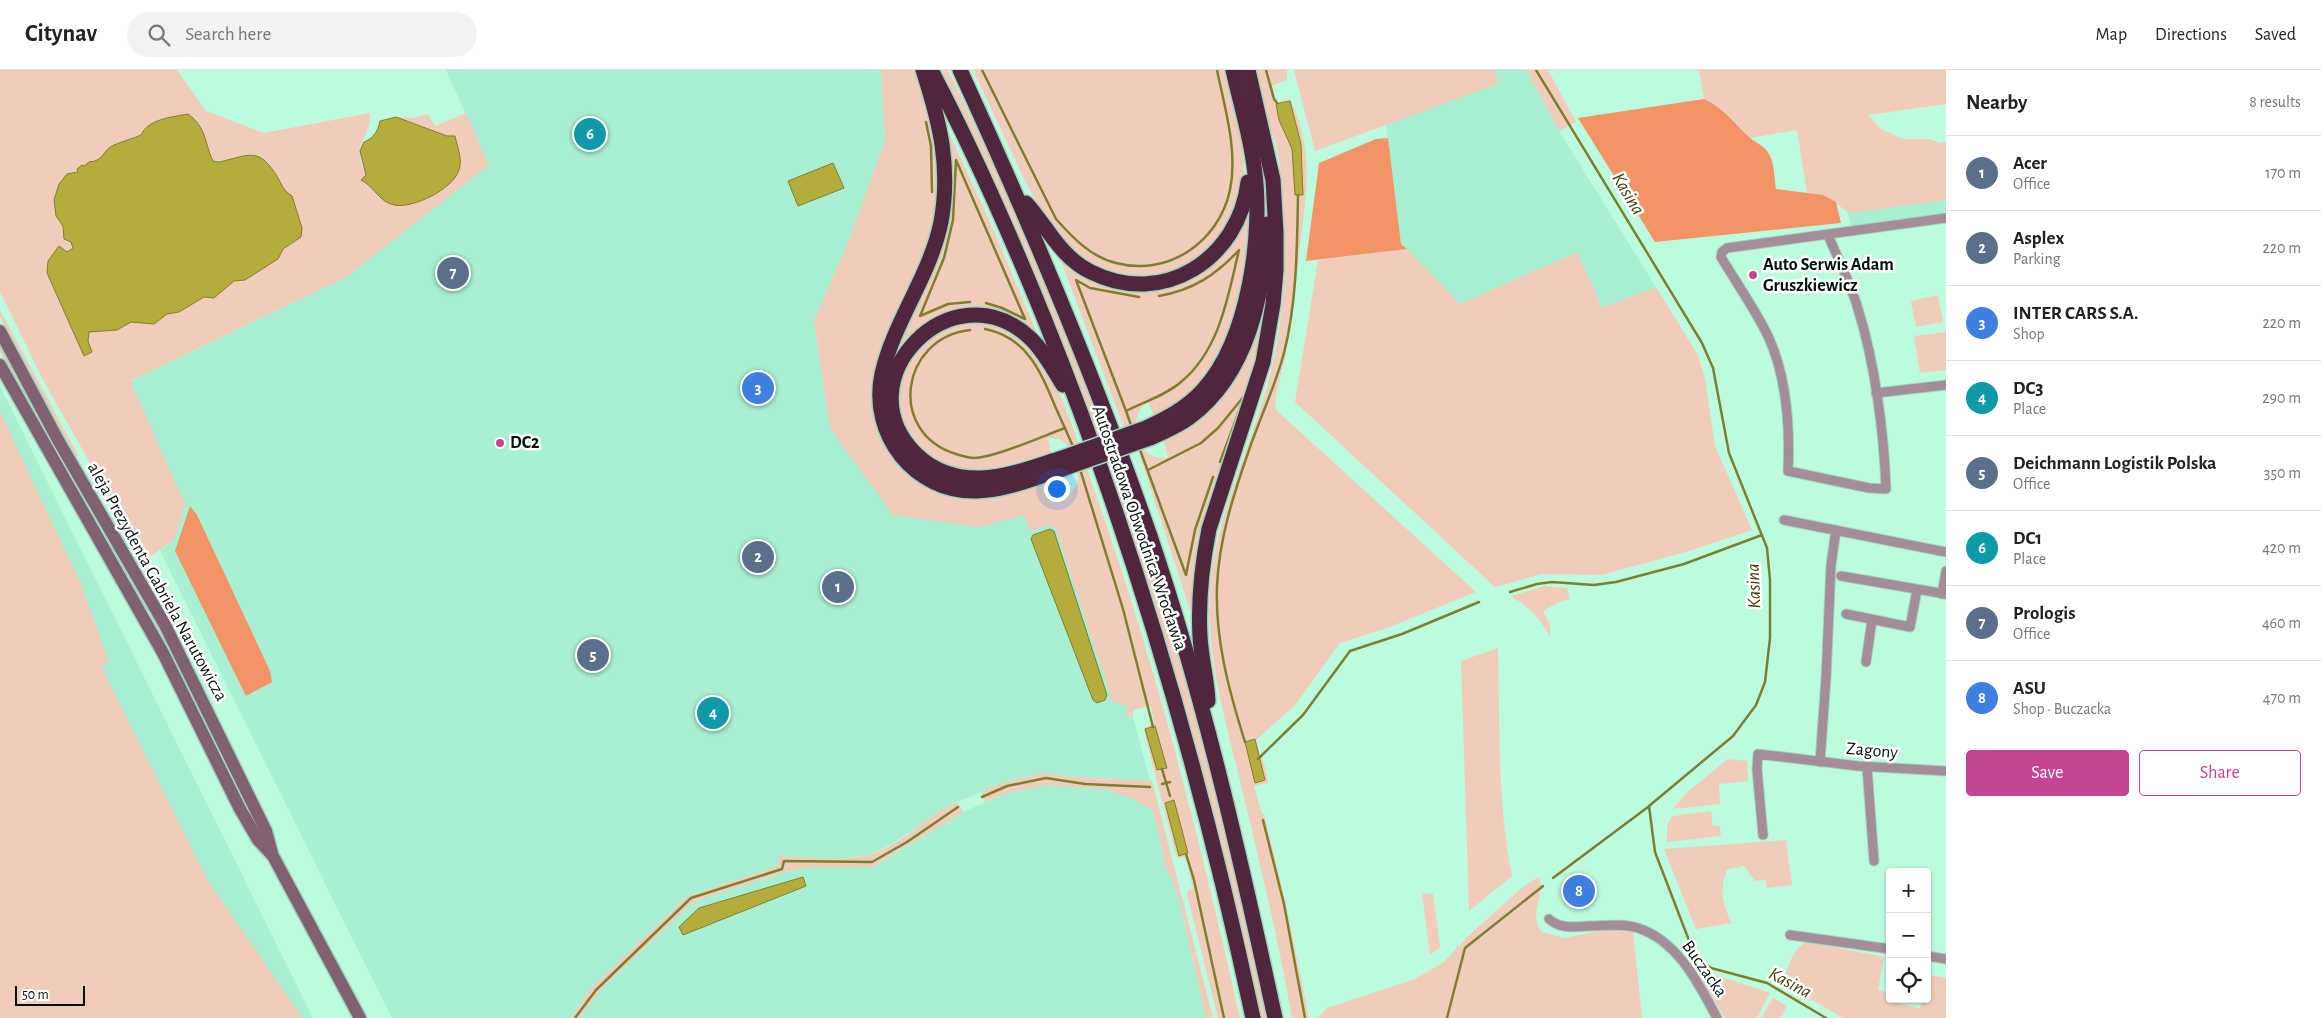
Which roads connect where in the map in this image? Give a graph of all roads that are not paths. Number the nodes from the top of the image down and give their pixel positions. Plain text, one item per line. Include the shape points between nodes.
1 (923, 70) edge
2 (931, 70) edge
3 (960, 70) edge
4 (1232, 70) edge
5 (1248, 70) edge
6 (1248, 136) junction
7 (1266, 150) junction
8 (1016, 192) junction
9 (1946, 218) edge
10 (1828, 235) junction
11 (0, 331) edge
12 (0, 364) edge
13 (1946, 385) edge
14 (1876, 393) junction
15 (1082, 416) junction
16 (1148, 433) junction
17 (1063, 463) junction
18 (1784, 520) dead end
19 (1836, 530) junction
20 (1946, 552) edge
21 (1946, 571) edge
22 (1841, 576) dead end
23 (1917, 590) junction
24 (1944, 592) edge
25 (1846, 614) dead end
26 (1872, 620) junction
27 (1866, 662) dead end
28 (1208, 730) junction
29 (1820, 762) junction
30 (1867, 767) junction
31 (1946, 771) edge
32 (1763, 835) dead end
33 (273, 856) junction
34 (1874, 861) dead end
35 (1549, 919) dead end
36 (1790, 934) dead end
37 (1886, 949) edge
38 (1931, 957) edge
39 (1946, 959) edge
40 (360, 1018) edge
41 (1253, 1018) edge
42 (1274, 1018) edge
43 (1717, 1018) edge

1 - 17 highway via 941,132 945,194 932,249 882,374 879,399 885,428 896,450 911,468 925,478 953,489 994,489
2 - 15 highway, Autostradowa Obwodnica Wrocławia via 1018,255
3 - 8 highway, Autostradowa Obwodnica Wrocławia
4 - 6 highway
5 - 7 highway
6 - 8 highway via 1248,181 1245,204 1237,224 1228,239 1207,260 1171,279 1131,282 1091,272 1059,248
6 - 16 highway via 1255,178 1255,243 1247,296 1237,330 1222,364 1199,394
7 - 16 highway via 1264,262 1253,317 1242,349 1223,383 1202,407 1185,421
7 - 28 highway via 1273,180 1276,219 1273,304 1258,377 1209,529 1200,586 1200,638
8 - 28 highway, Autostradowa Obwodnica Wrocławia via 1082,352 1147,528
9 - 10 street
10 - 14 street via 1862,321
10 - 14 street via 1727,248 1722,252 1774,351 1787,412 1788,471 1886,489
11 - 33 street, aleja Prezydenta Gabriela Narutowicza via 169,634 266,831
12 - 33 street, aleja Prezydenta Gabriela Narutowicza via 163,653 240,808 258,840
13 - 14 street
15 - 17 highway via 1036,344 1018,328 996,319 970,316 937,324 913,342 900,363 893,384 894,415 907,443 929,465 957,477 980,478
15 - 41 highway, Autostradowa Obwodnica Wrocławia via 1124,535 1178,707
16 - 17 highway, bridge
18 - 19 street
19 - 20 street
19 - 29 street via 1831,565
21 - 24 street
22 - 23 street
23 - 24 street
23 - 26 street via 1910,627
25 - 26 street
26 - 27 street
28 - 42 highway, Autostradowa Obwodnica Wrocławia
29 - 30 street, Zagony
29 - 32 street, Zagony via 1758,754
30 - 31 street, Zagony
30 - 34 street
33 - 40 street, aleja Prezydenta Gabriela Narutowicza
35 - 43 street, Buczacka via 1566,927 1623,926 1652,934 1676,953
36 - 37 street
38 - 39 street

